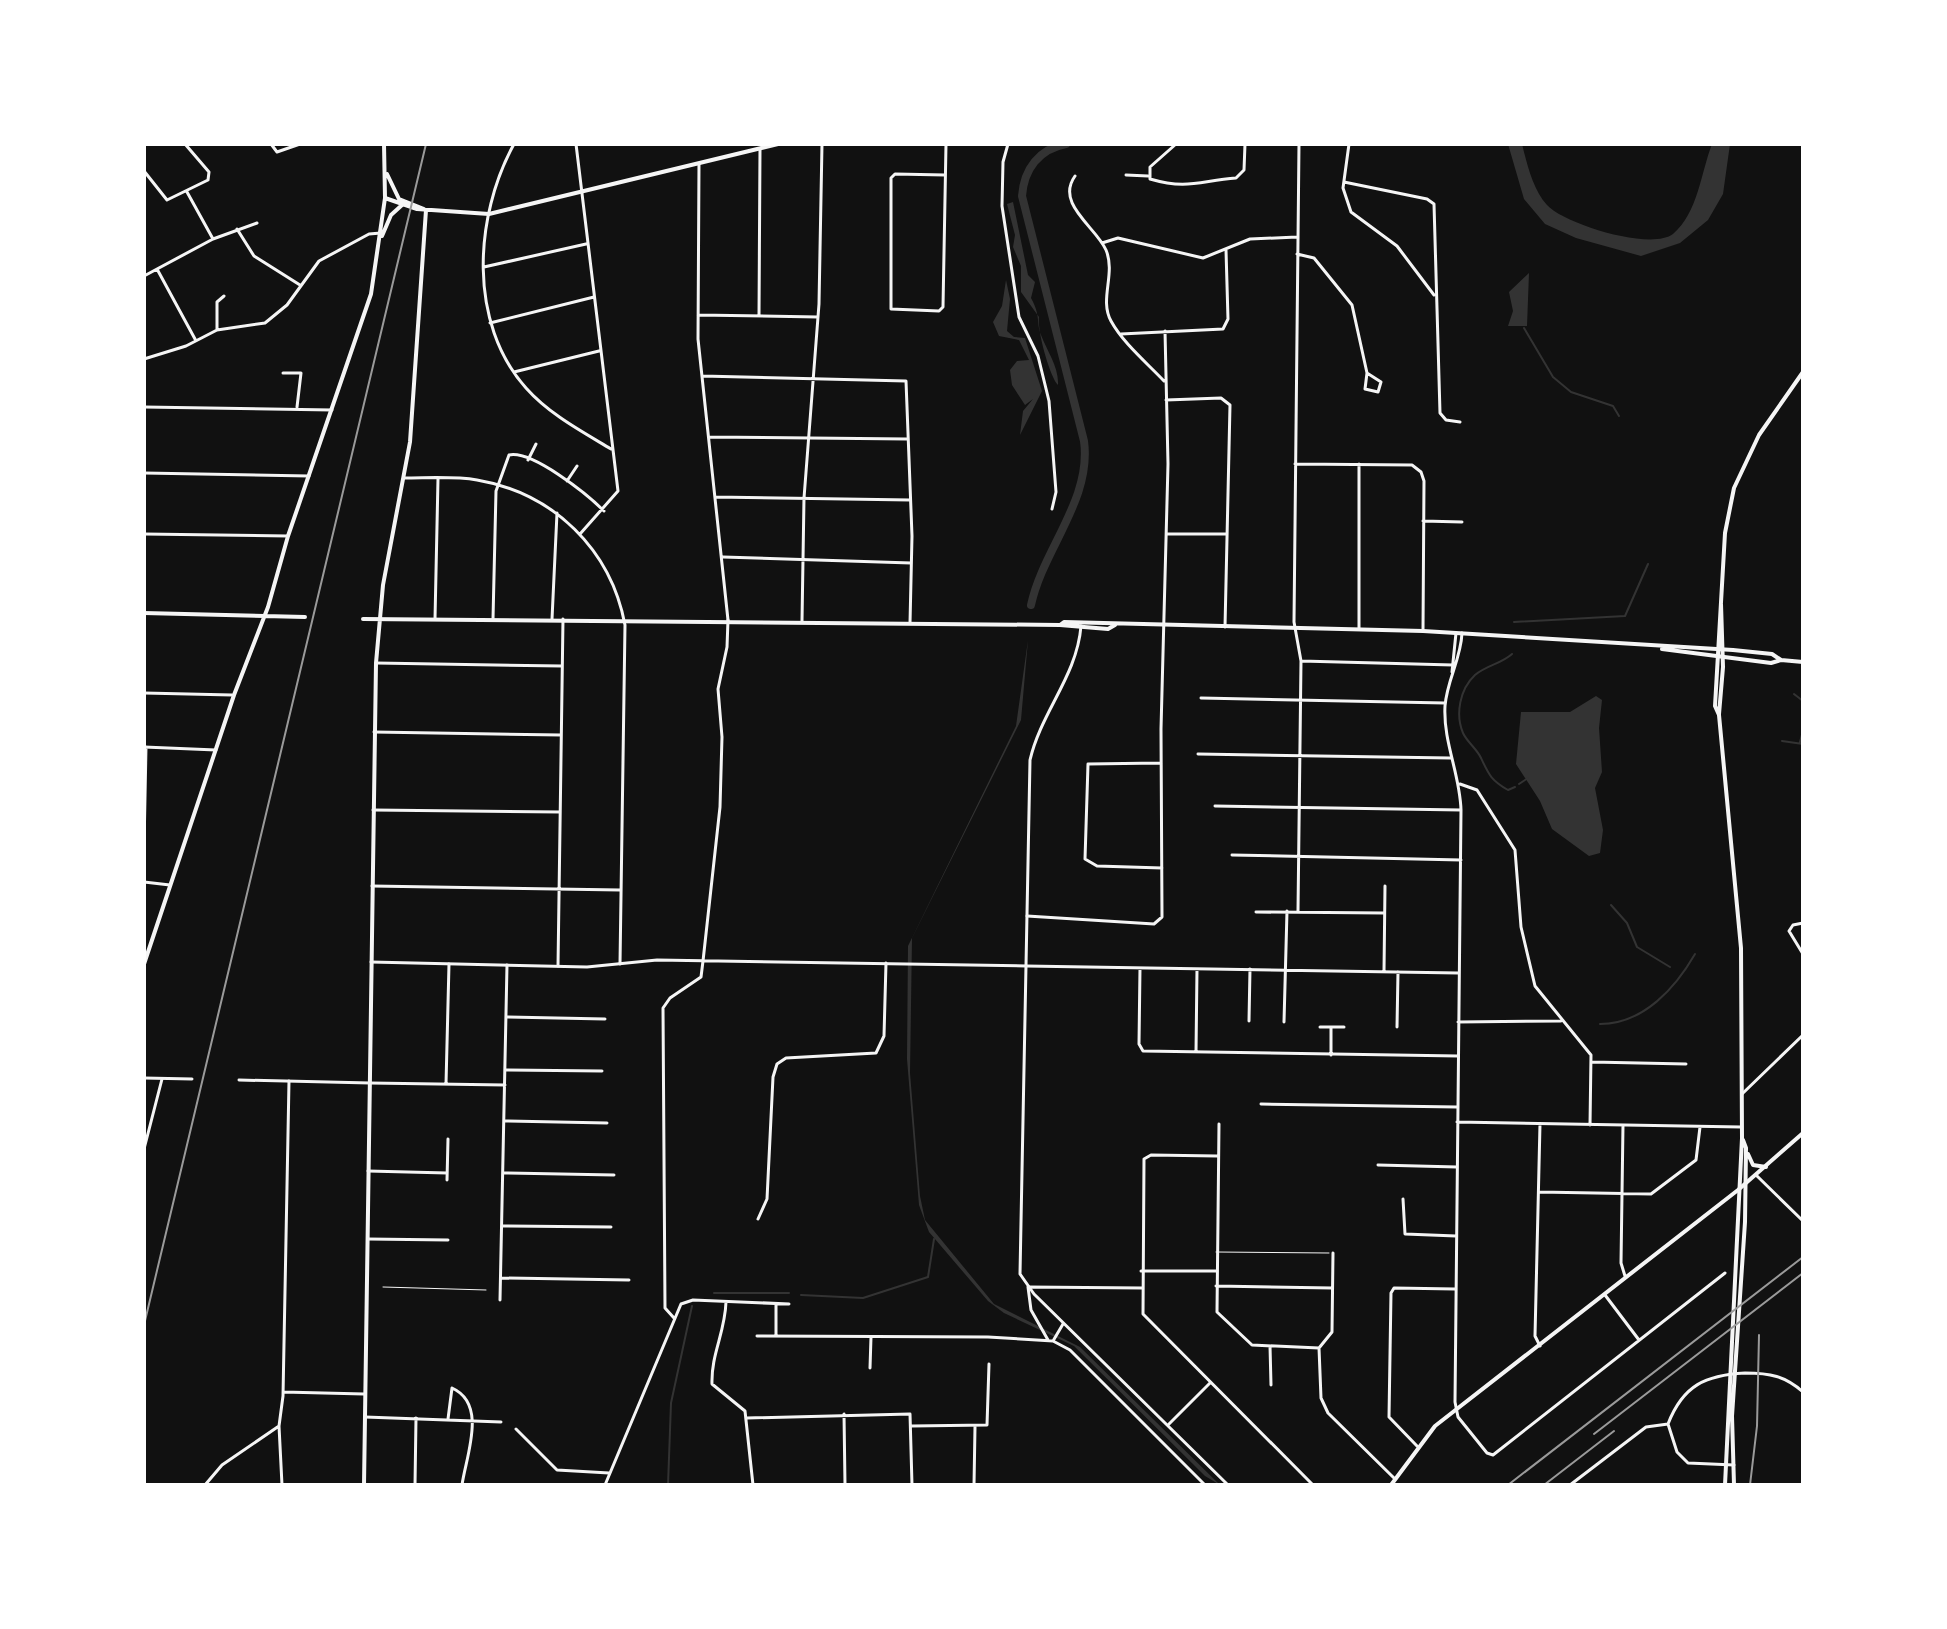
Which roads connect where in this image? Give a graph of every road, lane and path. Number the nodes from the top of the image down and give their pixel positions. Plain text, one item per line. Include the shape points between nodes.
1 (185, 144) edge
2 (271, 144) edge
3 (300, 144) edge
4 (384, 144) edge
5 (514, 144) edge
6 (576, 144) edge
7 (778, 144) edge
8 (822, 144) edge
9 (946, 144) edge
10 (1008, 144) edge
11 (1176, 144) edge
12 (1245, 144) edge
13 (1299, 144) edge
14 (1349, 144) edge
15 (760, 149) junction
16 (699, 164) junction
17 (144, 171) edge
18 (386, 171) junction
19 (945, 175) junction
20 (1126, 175) dead end
21 (1075, 176) dead end
22 (1148, 176) junction
23 (1344, 182) junction
24 (187, 192) junction
25 (582, 193) junction
26 (385, 198) junction
27 (402, 205) junction
28 (426, 210) junction
29 (489, 214) junction
30 (257, 223) dead end
31 (237, 229) junction
32 (381, 233) junction
33 (1297, 237) junction
34 (213, 239) junction
35 (380, 242) junction
36 (1102, 243) junction
37 (587, 244) junction
38 (1226, 250) junction
39 (1297, 254) junction
40 (484, 267) junction
41 (157, 269) junction
42 (144, 276) edge
43 (300, 285) junction
44 (1434, 295) junction
45 (224, 296) dead end
46 (594, 297) junction
47 (698, 315) junction
48 (759, 316) junction
49 (818, 317) junction
50 (490, 323) junction
51 (217, 330) junction
52 (1165, 331) junction
53 (1121, 334) junction
54 (196, 341) junction
55 (600, 351) junction
56 (144, 359) edge
57 (514, 372) junction
58 (283, 373) dead end
59 (1367, 373) junction
60 (1802, 374) edge
61 (702, 376) junction
62 (813, 377) junction
63 (1165, 382) junction
64 (1166, 400) junction
65 (144, 407) edge
66 (297, 409) junction
67 (332, 410) junction
68 (1460, 422) dead end
69 (709, 437) junction
70 (809, 438) junction
71 (907, 439) junction
72 (536, 444) dead end
73 (612, 450) junction
74 (528, 460) junction
75 (1294, 464) junction
76 (1359, 464) junction
77 (577, 466) dead end
78 (144, 473) edge
79 (309, 476) junction
80 (404, 478) junction
81 (438, 479) junction
82 (567, 481) junction
83 (499, 485) junction
84 (715, 497) junction
85 (804, 498) junction
86 (910, 500) junction
87 (1052, 509) dead end
88 (604, 511) junction
89 (557, 513) junction
90 (1423, 521) junction
91 (1462, 522) dead end
92 (144, 534) edge
93 (580, 534) junction
94 (1165, 534) junction
95 (1227, 534) junction
96 (288, 536) junction
97 (722, 557) junction
98 (803, 559) junction
99 (911, 563) junction
100 (1721, 602) junction
101 (144, 613) edge
102 (265, 616) junction
103 (305, 617) dead end
104 (363, 619) dead end
105 (379, 619) junction
106 (435, 619) junction
107 (493, 619) junction
108 (552, 619) junction
109 (563, 619) junction
110 (623, 619) junction
111 (728, 620) junction
112 (802, 621) junction
113 (910, 623) junction
114 (1081, 625) junction
115 (1163, 627) junction
116 (1225, 627) junction
117 (1296, 629) junction
118 (1359, 629) junction
119 (1423, 631) junction
120 (1459, 633) junction
121 (1660, 648) junction
122 (1717, 649) junction
123 (1724, 649) junction
124 (1716, 657) junction
125 (1724, 658) junction
126 (1781, 660) junction
127 (1301, 661) junction
128 (1803, 662) edge
129 (376, 663) junction
130 (1453, 665) junction
131 (562, 666) junction
132 (1451, 681) junction
133 (144, 693) edge
134 (234, 695) junction
135 (1201, 698) dead end
136 (1300, 699) junction
137 (1445, 703) junction
138 (1719, 715) junction
139 (374, 732) junction
140 (561, 735) junction
141 (145, 747) edge
142 (216, 750) junction
143 (1198, 754) dead end
144 (1300, 756) junction
145 (1452, 758) junction
146 (1161, 763) junction
147 (1460, 784) junction
148 (1215, 806) dead end
149 (1299, 807) junction
150 (373, 810) junction
151 (1461, 810) junction
152 (560, 812) junction
153 (144, 847) edge
154 (1232, 855) dead end
155 (1299, 857) junction
156 (1461, 860) junction
157 (1162, 868) junction
158 (144, 882) edge
159 (170, 885) junction
160 (372, 886) junction
161 (1385, 886) dead end
162 (559, 889) junction
163 (620, 890) junction
164 (1287, 911) junction
165 (1298, 911) junction
166 (1256, 912) dead end
167 (1384, 913) junction
168 (1027, 916) junction
169 (1803, 923) edge
170 (1803, 954) edge
171 (703, 961) junction
172 (371, 962) junction
173 (886, 963) junction
174 (144, 964) edge
175 (449, 964) junction
176 (620, 964) junction
177 (507, 965) junction
178 (558, 966) junction
179 (1026, 966) junction
180 (1140, 968) junction
181 (1197, 969) junction
182 (1250, 969) junction
183 (1286, 970) junction
184 (1384, 971) junction
185 (1398, 972) junction
186 (1458, 973) junction
187 (506, 1017) junction
188 (605, 1019) dead end
189 (1249, 1021) dead end
190 (1561, 1021) junction
191 (1284, 1022) dead end
192 (1458, 1022) junction
193 (1320, 1027) dead end
194 (1331, 1027) junction
195 (1344, 1027) dead end
196 (1397, 1027) dead end
197 (1803, 1035) edge
198 (1196, 1052) junction
199 (1331, 1055) junction
200 (1458, 1056) junction
201 (1592, 1062) junction
202 (1686, 1064) dead end
203 (505, 1070) junction
204 (602, 1071) dead end
205 (144, 1078) edge
206 (162, 1079) junction
207 (192, 1079) dead end
208 (239, 1080) dead end
209 (289, 1081) junction
210 (370, 1083) junction
211 (446, 1084) junction
212 (505, 1085) junction
213 (1742, 1094) junction
214 (1261, 1104) dead end
215 (1457, 1107) junction
216 (505, 1121) junction
217 (1457, 1122) junction
218 (607, 1123) dead end
219 (1219, 1124) dead end
220 (1540, 1124) junction
221 (1590, 1125) junction
222 (1623, 1125) junction
223 (1700, 1127) junction
224 (1742, 1127) junction
225 (1803, 1133) edge
226 (1742, 1138) junction
227 (448, 1139) dead end
228 (1746, 1148) junction
229 (144, 1149) edge
230 (1217, 1156) junction
231 (1378, 1165) dead end
232 (1457, 1167) junction
233 (1766, 1167) junction
234 (368, 1171) junction
235 (447, 1173) junction
236 (504, 1173) junction
237 (614, 1175) dead end
238 (1756, 1175) junction
239 (447, 1180) dead end
240 (1746, 1183) junction
241 (1738, 1190) junction
242 (1539, 1192) junction
243 (1622, 1193) junction
244 (1403, 1199) dead end
245 (758, 1219) dead end
246 (1803, 1221) edge
247 (503, 1226) junction
248 (611, 1227) dead end
249 (1456, 1236) junction
250 (367, 1239) junction
251 (448, 1240) dead end
252 (1216, 1252) junction
253 (1333, 1253) joint
254 (1141, 1271) junction
255 (1216, 1271) junction
256 (1725, 1273) dead end
257 (1626, 1277) junction
258 (501, 1278) junction
259 (629, 1280) dead end
260 (1216, 1286) junction
261 (383, 1287) dead end
262 (1028, 1287) junction
263 (1142, 1288) junction
264 (1333, 1288) junction
265 (1456, 1289) junction
266 (486, 1290) dead end
267 (1604, 1294) junction
268 (500, 1300) dead end
269 (726, 1302) junction
270 (776, 1304) junction
271 (789, 1304) dead end
272 (674, 1318) junction
273 (1063, 1323) junction
274 (757, 1336) dead end
275 (776, 1337) junction
276 (871, 1337) junction
277 (1052, 1340) junction
278 (1639, 1340) junction
279 (1270, 1346) junction
280 (1540, 1346) junction
281 (1319, 1348) junction
282 (989, 1364) dead end
283 (870, 1368) dead end
284 (1210, 1383) junction
285 (1271, 1385) dead end
286 (1802, 1389) edge
287 (283, 1392) junction
288 (365, 1395) junction
289 (1456, 1409) junction
290 (844, 1414) junction
291 (365, 1417) junction
292 (416, 1418) junction
293 (747, 1418) junction
294 (448, 1419) junction
295 (471, 1419) junction
296 (501, 1422) dead end
297 (1169, 1424) junction
298 (1668, 1424) junction
299 (279, 1426) junction
300 (912, 1426) junction
301 (975, 1427) junction
302 (516, 1429) dead end
303 (1417, 1446) junction
304 (1725, 1465) junction
305 (1734, 1465) junction
306 (609, 1473) junction
307 (1395, 1479) junction
308 (205, 1485) edge
309 (282, 1485) edge
310 (364, 1485) edge
311 (415, 1485) edge
312 (462, 1485) edge
313 (605, 1485) edge
314 (753, 1485) edge
315 (845, 1485) edge
316 (912, 1485) edge
317 (974, 1485) edge
318 (1205, 1485) edge
319 (1228, 1485) edge
320 (1313, 1485) edge
321 (1391, 1485) edge
322 (1570, 1485) edge
323 (1725, 1485) edge
324 (1734, 1485) edge

1 - 24 street via 210,175
2 - 3 street via 277,152
4 - 18 main road
5 - 29 street
6 - 25 street
7 - 15 main road
8 - 49 street
9 - 19 street
10 - 87 street via 1002,206 1019,317 1038,356 1049,401 1056,492
11 - 22 street via 1150,167
12 - 22 street via 1244,170 1236,178 1182,187
13 - 33 street
14 - 23 street
15 - 16 main road
15 - 48 street
16 - 25 main road
16 - 47 street
17 - 24 street via 164,199
18 - 26 main road
18 - 28 main road via 399,199
19 - 19 street via 891,178 891,309 943,307
20 - 22 street
21 - 36 street via 1072,204
23 - 44 street via 1351,212 1397,246
23 - 44 street via 1432,202
24 - 34 street
25 - 29 main road
25 - 37 street
26 - 27 main road
26 - 32 main road
27 - 28 main road
27 - 35 main road via 391,215
28 - 29 main road
28 - 80 main road
29 - 40 street
30 - 31 street
31 - 34 street
31 - 43 street via 250,253
32 - 35 main road
32 - 43 street via 369,234 319,261
33 - 38 street via 1250,239
33 - 39 street
34 - 41 street
35 - 67 main road via 371,294
36 - 38 street via 1118,238 1196,258
36 - 53 street via 1110,266 1108,312
37 - 40 street
37 - 46 street
38 - 52 street via 1226,326
39 - 59 street via 1314,258 1352,305
39 - 75 street
40 - 50 street
41 - 42 street
41 - 54 street
43 - 51 street via 265,323
44 - 68 street via 1440,413
45 - 51 street via 217,302
46 - 50 street
46 - 55 street
47 - 48 street
47 - 61 street
48 - 49 street
49 - 62 street
50 - 57 street
51 - 54 street
52 - 53 street
52 - 63 street
53 - 63 street
54 - 56 street
55 - 57 street
55 - 73 street
57 - 73 street via 533,396
58 - 66 street via 301,373
59 - 59 street via 1365,389 1378,392 1379,379
60 - 100 main road via 1759,435 1737,480 1725,533
61 - 62 street
61 - 69 street
62 - 70 street
62 - 71 street via 906,381
63 - 64 street
64 - 94 street
64 - 95 street via 1218,398 1229,403
65 - 66 street
66 - 67 street
67 - 79 main road
69 - 70 street
69 - 84 street
70 - 71 street
70 - 85 street
71 - 86 street
72 - 74 street
73 - 88 street via 618,492
74 - 82 street
74 - 83 street via 515,454 508,457
75 - 76 street
75 - 117 street
76 - 90 street via 1418,468 1424,481
76 - 118 street
77 - 82 street
78 - 79 street
79 - 96 main road
80 - 81 street
80 - 105 main road
81 - 83 street
81 - 106 street
82 - 88 street
83 - 89 street
83 - 107 street
84 - 85 street
84 - 97 street
85 - 86 street
85 - 98 street
86 - 99 street
88 - 93 street
89 - 93 street
89 - 108 street
90 - 91 street
90 - 119 street
92 - 96 street
93 - 110 street via 610,576
94 - 95 street
94 - 115 street
95 - 116 street
96 - 102 main road
97 - 98 street
97 - 111 street
98 - 99 street
98 - 112 street
99 - 113 street
100 - 122 main road
100 - 123 main road
101 - 102 main road
102 - 103 main road
102 - 134 main road
104 - 105 main road
105 - 106 main road
105 - 129 main road
106 - 107 main road
107 - 108 main road
108 - 109 main road
109 - 110 main road
109 - 131 street
110 - 111 main road
110 - 163 street
111 - 112 main road
111 - 171 street via 718,693 720,807
112 - 113 main road
113 - 114 main road
114 - 115 main road
114 - 168 street via 1073,668 1030,760
115 - 116 main road
115 - 146 street
116 - 117 main road
117 - 118 main road
117 - 127 street
118 - 119 main road
119 - 120 main road
120 - 121 main road
120 - 130 street
120 - 132 street via 1461,650
121 - 122 main road
121 - 124 main road
122 - 123 main road
122 - 124 main road
123 - 125 main road
123 - 126 main road via 1772,654
124 - 125 main road
124 - 138 main road
125 - 126 main road
125 - 138 main road
126 - 128 main road
127 - 130 street
127 - 136 street
129 - 131 street
129 - 139 main road
130 - 132 street
131 - 140 street
132 - 137 street
133 - 134 street
134 - 142 main road
135 - 136 street
136 - 137 street
136 - 144 street
137 - 145 street
138 - 213 main road via 1741,948
139 - 140 street
139 - 150 main road
140 - 152 street
141 - 142 street
141 - 153 street
142 - 159 main road
143 - 144 street
144 - 145 street
144 - 149 street
145 - 147 street
146 - 157 street
146 - 157 street via 1088,764 1085,859 1097,866
147 - 151 street
147 - 190 street via 1477,790 1515,850 1531,975
148 - 149 street
149 - 151 street
149 - 155 street
150 - 152 street
150 - 160 main road
151 - 156 street
152 - 162 street
154 - 155 street
155 - 156 street
155 - 165 street
156 - 186 street
157 - 168 street via 1162,917 1154,924
158 - 159 street
159 - 174 main road
160 - 162 street
160 - 172 main road
161 - 167 street
162 - 163 street
162 - 178 street
163 - 176 street
164 - 165 street
164 - 166 street
164 - 183 street
165 - 167 street
167 - 184 street
168 - 179 street
169 - 170 street via 1790,928
171 - 173 street
171 - 176 street
171 - 272 street via 701,977 663,1008 665,1308
172 - 175 street
172 - 210 main road
173 - 179 street
173 - 245 street via 880,1049 869,1056 793,1057 777,1064 767,1199
175 - 177 street
175 - 211 street
176 - 178 street
177 - 178 street
177 - 187 street
179 - 180 street
179 - 262 street via 1020,1267
180 - 181 street
180 - 198 street via 1139,1047
181 - 182 street
181 - 198 street
182 - 183 street
182 - 189 street
183 - 184 street
183 - 191 street
184 - 185 street
185 - 186 street
185 - 196 street
186 - 192 street
187 - 188 street
187 - 203 street
190 - 192 street
190 - 201 street via 1588,1048
192 - 200 street
193 - 194 street
194 - 195 street
194 - 199 street
197 - 213 street
198 - 199 street
199 - 200 street
200 - 215 street
201 - 202 street
201 - 221 street
203 - 204 street
203 - 212 street
205 - 206 street
206 - 207 street
206 - 229 street
208 - 209 street
209 - 210 street
209 - 287 street
210 - 211 street
210 - 234 main road
211 - 212 street
212 - 216 street
213 - 224 main road
214 - 215 street
215 - 217 street
216 - 218 street
216 - 236 street
217 - 220 street
217 - 232 street
219 - 230 street
220 - 221 street
220 - 242 street
221 - 222 street
222 - 223 street
222 - 243 street
223 - 224 street
223 - 243 street via 1694,1162 1653,1193
224 - 226 main road
225 - 233 main road
226 - 228 main road
226 - 241 main road
227 - 235 street
228 - 233 main road via 1753,1165
228 - 240 main road
230 - 252 street
230 - 254 street via 1144,1159
231 - 232 street
232 - 249 street
233 - 238 main road
234 - 235 street
234 - 250 main road
235 - 239 street
236 - 237 street
236 - 247 street
238 - 240 main road
238 - 246 street
240 - 241 main road
240 - 305 main road via 1732,1402
241 - 257 main road
241 - 304 main road
242 - 243 street
242 - 280 street via 1535,1338
243 - 257 street via 1621,1269
244 - 249 street via 1405,1234
247 - 248 street
247 - 258 street
249 - 265 street
250 - 251 street
250 - 288 main road
252 - 253 lane
252 - 255 street
253 - 264 street
254 - 255 street
254 - 263 street
255 - 260 street
256 - 278 street
257 - 267 main road
258 - 259 street
258 - 268 street
260 - 264 street
260 - 279 street via 1220,1316 1246,1342
261 - 266 lane
262 - 263 street
262 - 273 street
262 - 277 street via 1035,1318
263 - 284 street via 1146,1318
264 - 281 street via 1332,1332
265 - 289 street
265 - 303 street via 1393,1289 1389,1417
267 - 278 street
267 - 280 main road
269 - 270 street
269 - 272 street via 686,1301
269 - 293 street via 712,1384 738,1402
270 - 271 street
270 - 275 street
272 - 306 street
273 - 277 street
273 - 297 street
274 - 275 street
275 - 276 street
276 - 277 street
276 - 283 street
277 - 318 street via 1070,1350
278 - 289 street via 1490,1455
279 - 281 street
279 - 285 street
280 - 289 main road
281 - 307 street via 1321,1398 1328,1413
282 - 301 street via 989,1420
284 - 297 street
284 - 320 street
286 - 298 street via 1763,1373 1720,1374 1690,1388
287 - 288 street
287 - 299 street
288 - 291 main road
289 - 303 main road
290 - 293 street
290 - 300 street via 910,1414
290 - 315 street
291 - 292 street
291 - 310 main road
292 - 294 street
292 - 311 street
293 - 314 street
294 - 295 street
294 - 295 street via 452,1388 469,1402
295 - 296 street
295 - 312 street
297 - 319 street
298 - 304 street via 1681,1458 1694,1466
298 - 322 street via 1646,1427
299 - 308 street via 222,1465
299 - 309 street
300 - 301 street
300 - 316 street
301 - 317 street
302 - 306 street via 557,1470
303 - 307 main road
304 - 305 street
304 - 323 main road
305 - 324 main road
306 - 313 street
307 - 321 main road

